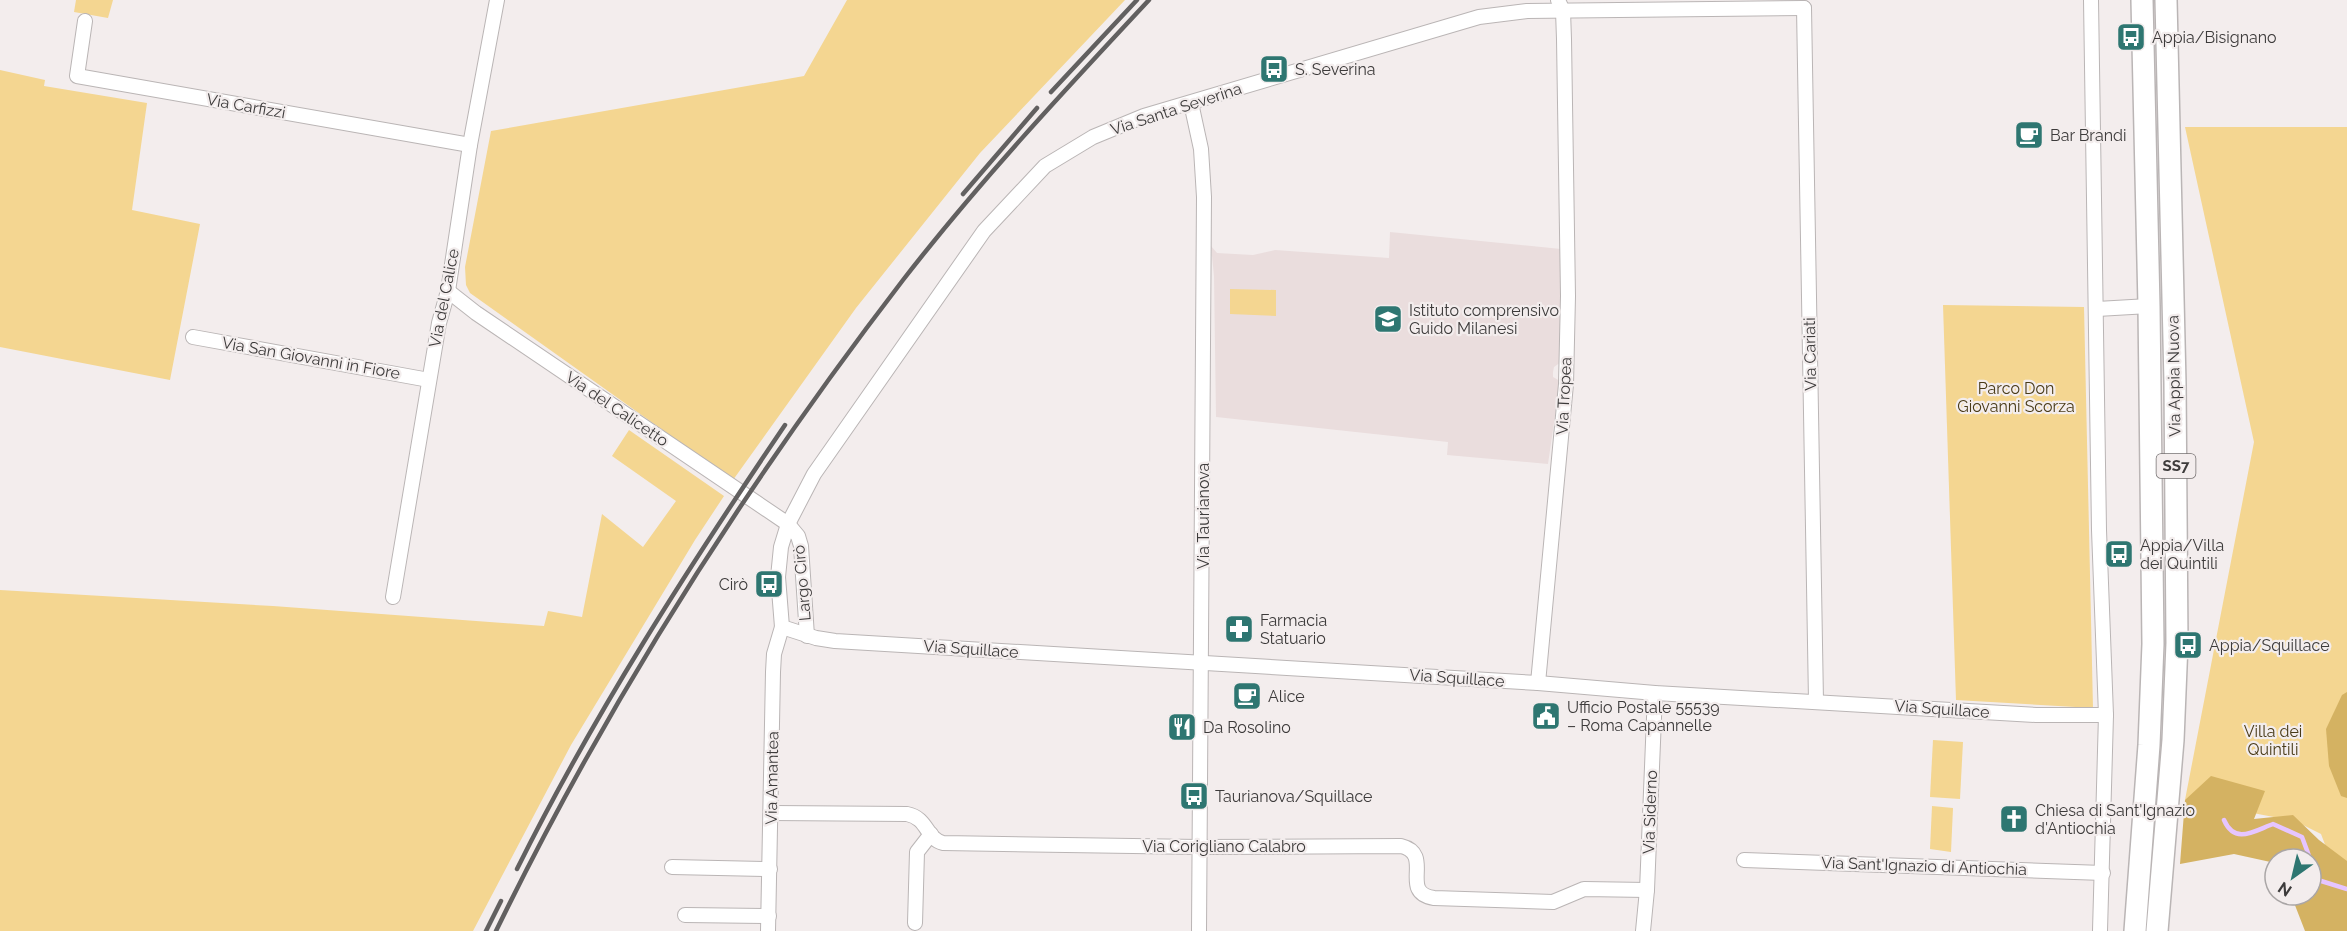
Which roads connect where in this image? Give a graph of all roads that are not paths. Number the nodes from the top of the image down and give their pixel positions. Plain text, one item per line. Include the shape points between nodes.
1 (497, 0) edge
2 (1760, 0) edge
3 (2091, 0) edge
4 (2142, 0) edge
5 (2166, 0) edge
6 (1807, 4) edge
7 (1561, 5) edge
8 (1749, 9) junction
9 (85, 21) dead end
10 (1191, 103) junction
11 (470, 145) junction
12 (448, 291) junction
13 (2149, 306) junction
14 (2097, 309) junction
15 (193, 337) dead end
16 (429, 380) junction
17 (788, 524) junction
18 (393, 597) dead end
19 (782, 627) junction
20 (807, 636) junction
21 (1202, 663) junction
22 (1538, 683) junction
23 (1655, 693) junction
24 (1816, 701) junction
25 (2106, 715) junction
26 (771, 813) junction
27 (931, 834) junction
28 (1199, 847) junction
29 (1744, 860) dead end
30 (672, 867) dead end
31 (770, 869) junction
32 (2103, 873) junction
33 (1647, 890) junction
34 (685, 915) dead end
35 (769, 916) junction
36 (915, 923) dead end
37 (768, 931) edge
38 (1199, 931) edge
39 (1643, 931) edge
40 (2100, 931) edge
41 (2135, 931) edge
42 (2157, 931) edge

1 - 11 street, Via del Calice
2 - 8 street
3 - 14 street
4 - 13 main road, Via Appia Nuova / SS7
5 - 42 main road, Via Appia Nuova / SS7 via 2177,643
6 - 8 street, Via Santa Severina
6 - 24 street, Via Cariati
7 - 8 street, Via Santa Severina
7 - 10 street, Via Santa Severina via 1479,17
7 - 22 street, Via Tropea via 1568,296 1566,384
9 - 11 street, Via Carfizzi via 77,76
10 - 17 street, Via Santa Severina via 1144,116 1093,137 1045,166 1024,186 984,231 838,437
10 - 21 street, Via Taurianova via 1201,149 1204,197
11 - 12 street, Via del Calice
12 - 16 street, Via del Calice
12 - 17 street, Via del Calicetto
13 - 14 street
13 - 41 main road, Via Appia Nuova / SS7 via 2152,686
14 - 25 street
15 - 16 street, Via San Giovanni in Fiore
16 - 18 street, Via del Calice
17 - 19 street, Largo Cirò via 778,570
17 - 20 street, Largo Cirò via 801,546
19 - 20 street, Largo Cirò
19 - 26 street, Via Amantea via 773,663
20 - 21 street, Via Squillace via 835,641
21 - 22 street, Via Squillace
21 - 28 street, Via Taurianova
22 - 23 street, Via Squillace
23 - 24 street, Via Squillace
23 - 33 street, Via Siderno
24 - 25 street, Via Squillace via 2036,715
25 - 32 street
26 - 27 street, Via Corigliano Calabro via 907,814 920,819
26 - 31 street, Via Amantea
27 - 28 street, Via Corigliano Calabro via 943,843
27 - 36 street via 916,856
28 - 33 street, Via Corigliano Calabro via 1405,847 1417,858 1419,891 1434,898 1552,902 1584,889
28 - 38 street, Via Taurianova
29 - 32 street, Via Sant'Ignazio di Antiochia
30 - 31 street
31 - 35 street, Via Amantea
32 - 40 street
33 - 39 street, Via Siderno
34 - 35 street
35 - 37 street, Via Amantea

